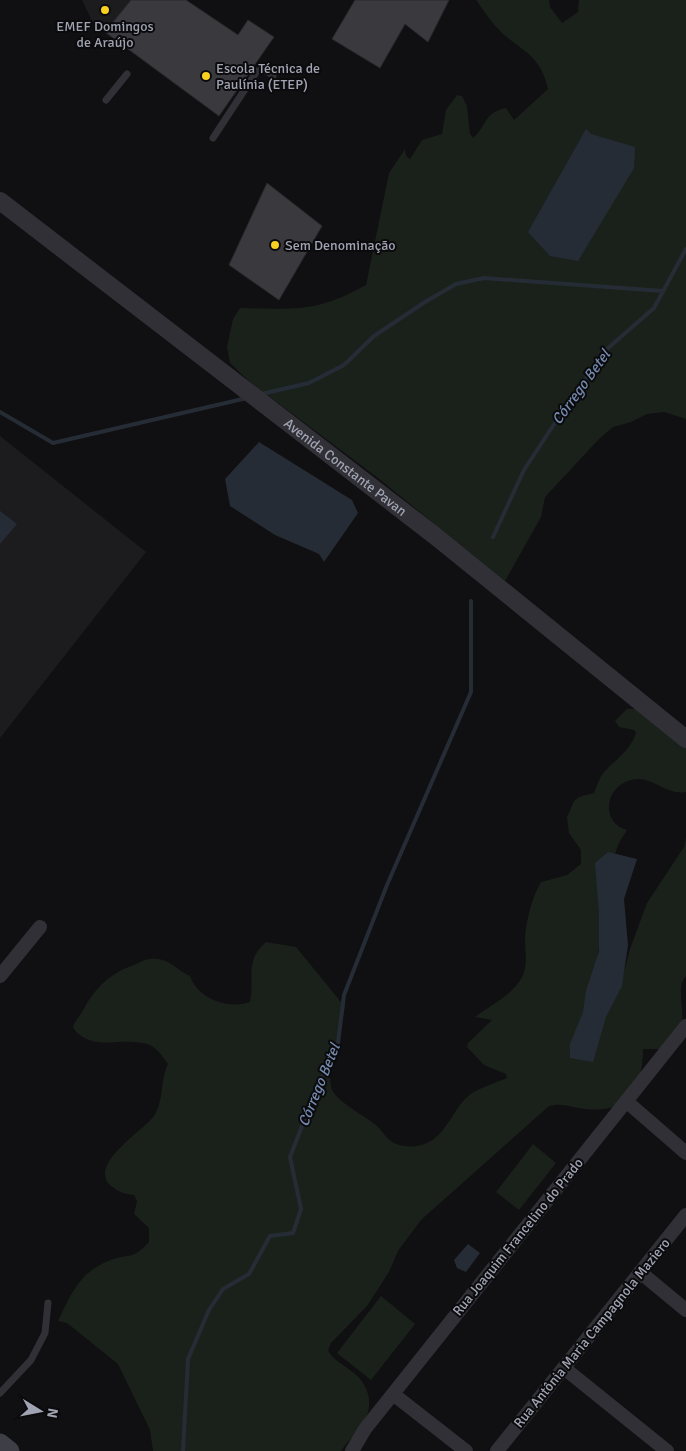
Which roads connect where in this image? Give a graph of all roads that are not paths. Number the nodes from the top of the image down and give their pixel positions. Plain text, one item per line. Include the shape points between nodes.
1 (127, 74) dead end
2 (272, 87) dead end
3 (106, 100) dead end
4 (213, 138) dead end
5 (0, 201) edge
6 (686, 739) edge
7 (40, 927) dead end
8 (0, 976) edge
9 (686, 1026) edge
10 (626, 1101) junction
11 (686, 1153) edge
12 (686, 1215) edge
13 (640, 1272) junction
14 (48, 1304) dead end
15 (686, 1310) edge
16 (564, 1368) junction
17 (0, 1393) edge
18 (393, 1394) junction
19 (0, 1443) edge
20 (10, 1451) edge
21 (352, 1451) edge
22 (466, 1451) edge
23 (498, 1451) edge
24 (667, 1451) edge

1 - 3 lane
2 - 4 lane via 273,76 263,70 257,71
5 - 6 street, Avenida Constante Pavan via 434,535
7 - 8 street
9 - 10 street, Rua Joaquim Francelino do Prado
10 - 11 street
10 - 18 street, Rua Joaquim Francelino do Prado
12 - 13 street, Rua Antônia Maria Campagnola Maziero
13 - 15 street
13 - 16 street, Rua Antônia Maria Campagnola Maziero
14 - 17 lane via 42,1340 30,1360
16 - 23 street, Rua Antônia Maria Campagnola Maziero
16 - 24 street
18 - 21 street, Rua Joaquim Francelino do Prado
18 - 22 street
19 - 20 main road

